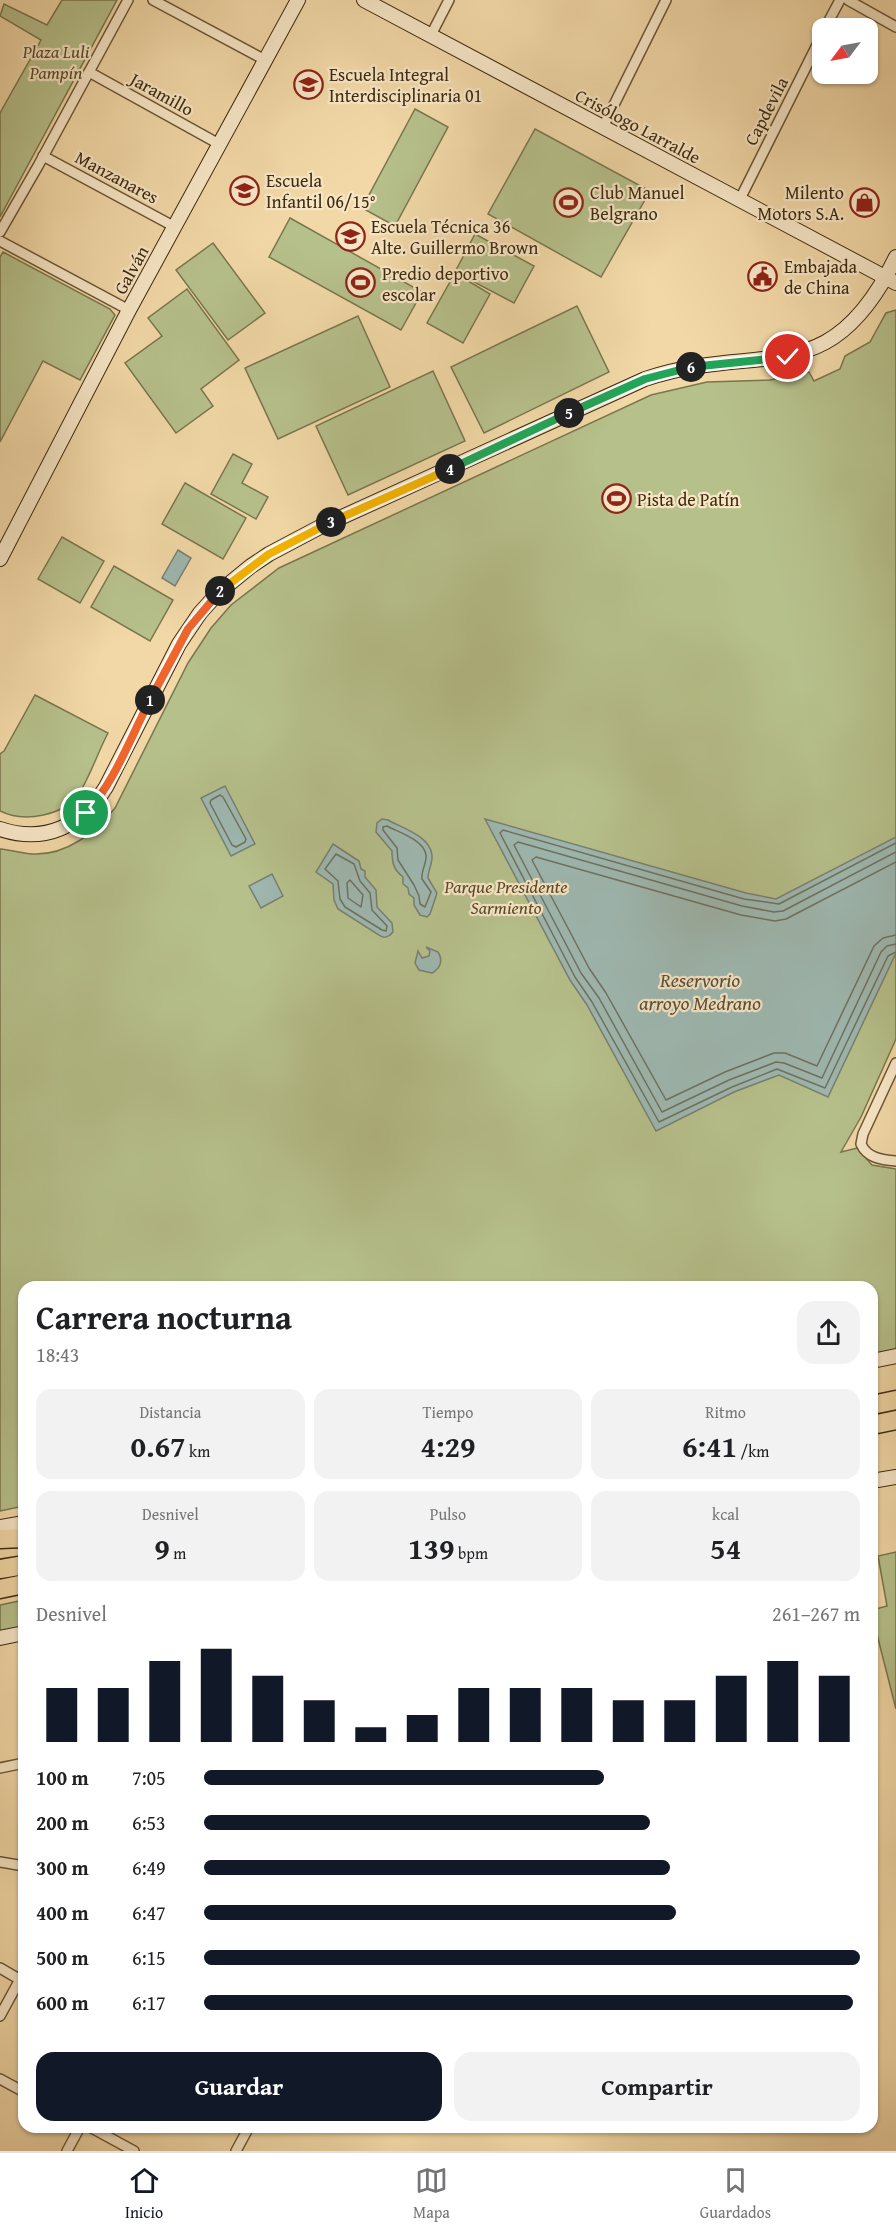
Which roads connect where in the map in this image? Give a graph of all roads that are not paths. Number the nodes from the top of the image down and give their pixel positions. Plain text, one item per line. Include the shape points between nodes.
1 (128, 0) edge
2 (153, 0) edge
3 (298, 0) edge
4 (364, 0) edge
5 (449, 0) edge
6 (666, 0) edge
7 (840, 0) edge
8 (848, 0) edge
9 (830, 18) edge
10 (896, 27) edge
11 (431, 35) junction
12 (812, 55) edge
13 (265, 60) junction
14 (89, 72) junction
15 (603, 127) junction
16 (219, 144) junction
17 (43, 156) junction
18 (739, 201) junction
19 (175, 227) junction
20 (0, 232) edge
21 (0, 241) edge
22 (896, 257) edge
23 (891, 280) edge
24 (129, 310) junction
25 (0, 559) edge
26 (0, 829) edge
27 (895, 1067) edge
28 (896, 1161) edge
29 (896, 1356) edge
30 (878, 1359) edge
31 (896, 1400) edge
32 (878, 1404) edge
33 (896, 1420) edge
34 (878, 1424) edge
35 (896, 1477) edge
36 (878, 1480) edge
37 (18, 1524) edge
38 (0, 1527) edge
39 (18, 1538) edge
40 (0, 1539) edge
41 (18, 1566) edge
42 (0, 1569) edge
43 (18, 1634) edge
44 (0, 1638) edge
45 (18, 1764) edge
46 (0, 1768) edge
47 (0, 1862) edge
48 (18, 1865) edge
49 (0, 1968) edge
50 (18, 1976) edge
51 (18, 1985) edge
52 (0, 2016) edge
53 (0, 2079) edge
54 (18, 2089) edge
55 (77, 2133) edge
56 (101, 2133) edge
57 (246, 2133) edge
58 (67, 2151) edge
59 (134, 2151) edge
60 (236, 2151) edge

1 - 14 street
2 - 13 street
3 - 13 street, Galván
4 - 11 street, Crisólogo Larralde
5 - 11 street
6 - 15 street
7 - 9 street
8 - 10 street
11 - 15 street, Crisólogo Larralde
12 - 18 street, Capdevila
13 - 16 street, Galván
14 - 16 street, Jaramillo
14 - 17 street
15 - 18 street, Crisólogo Larralde
16 - 19 street, Galván
17 - 19 street, Manzanares
17 - 20 street
18 - 23 street, Crisólogo Larralde
19 - 24 street, Galván
21 - 24 street
22 - 23 street
23 - 26 street via 859,317 813,349 788,357 684,368 645,379 324,525 269,554 218,593 188,629 106,787 86,813 40,835
24 - 25 street, Galván
27 - 28 street via 861,1144 868,1154
29 - 30 street
31 - 32 highway
33 - 34 highway
35 - 36 street
37 - 38 street
39 - 40 highway
41 - 42 highway
43 - 44 street
45 - 46 street
47 - 48 street
49 - 50 street
51 - 52 street
53 - 54 street
55 - 58 street
56 - 59 street
57 - 60 street

